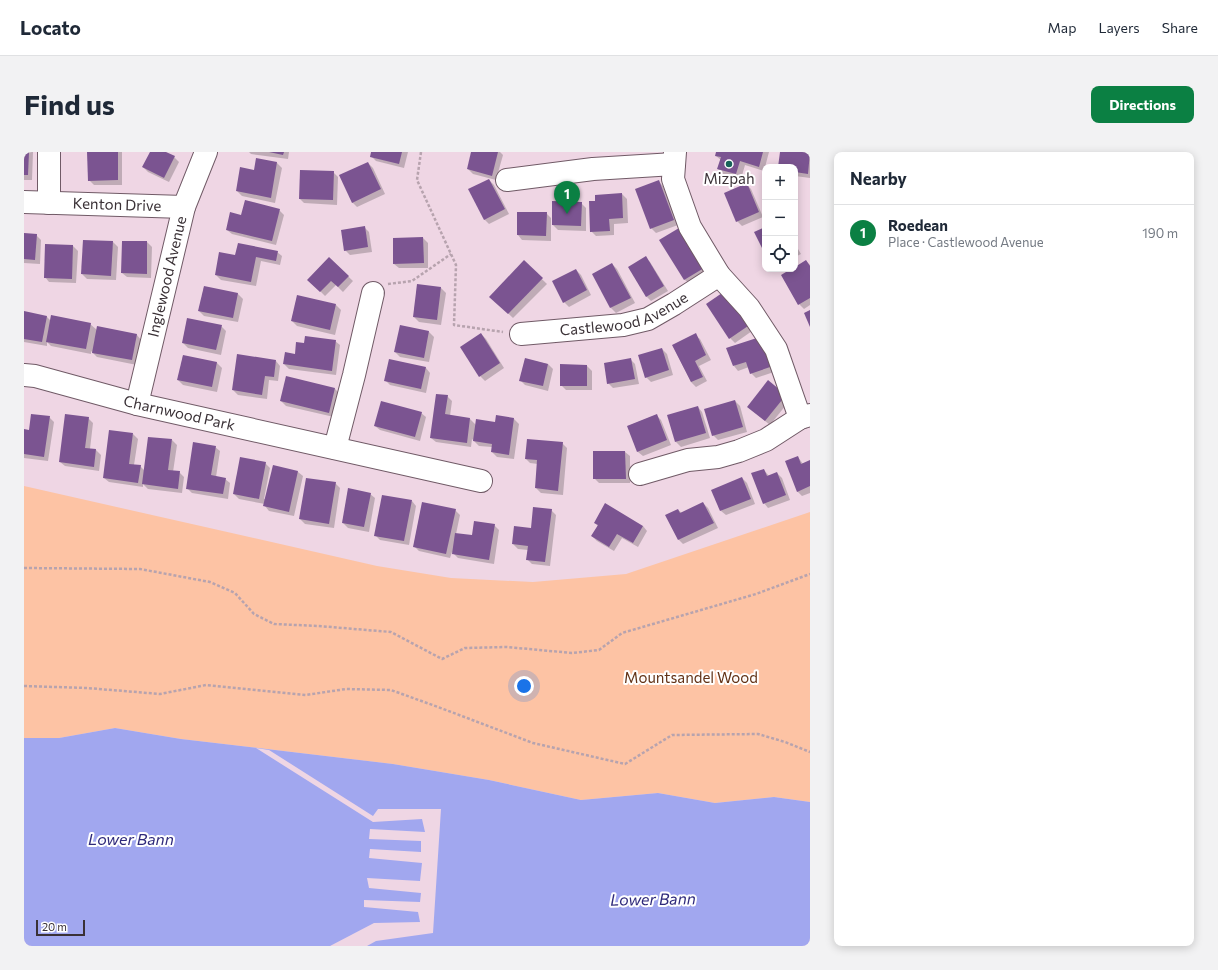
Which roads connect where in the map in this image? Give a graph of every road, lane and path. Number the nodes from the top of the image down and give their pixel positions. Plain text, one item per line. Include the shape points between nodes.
1 (49, 152) edge
2 (206, 152) edge
3 (421, 152) edge
4 (675, 158) edge
5 (508, 180) dead end
6 (24, 202) edge
7 (49, 203) junction
8 (184, 208) junction
9 (450, 254) junction
10 (719, 275) junction
11 (373, 293) joint
12 (521, 334) joint
13 (24, 375) edge
14 (137, 404) junction
15 (805, 417) edge
16 (335, 448) junction
17 (640, 474) dead end
18 (481, 481) dead end
19 (24, 568) edge
20 (810, 574) edge
21 (24, 686) edge
22 (810, 752) edge

1 - 7 street
2 - 8 street, Inglewood Avenue
3 - 9 path via 417,180
4 - 5 street
4 - 10 street via 673,179 690,227
6 - 7 street, Kenton Drive
7 - 8 street, Kenton Drive
8 - 14 street, Inglewood Avenue
9 - 11 path via 412,281 381,284
9 - 12 path via 456,265 454,325
10 - 12 street, Castlewood Avenue via 648,320 622,325
10 - 15 street via 749,308 776,349
11 - 16 street
13 - 14 street, Charnwood Park
14 - 16 street, Charnwood Park
15 - 17 street via 766,440 739,451 718,457 688,460
16 - 18 street, Charnwood Park
19 - 20 path via 140,569 210,582 235,593 254,614 274,624 391,632 442,659 465,648 507,647 572,653 599,650 622,633 756,594
21 - 22 path via 160,694 206,685 306,695 346,689 391,690 533,743 625,764 672,735 758,734

